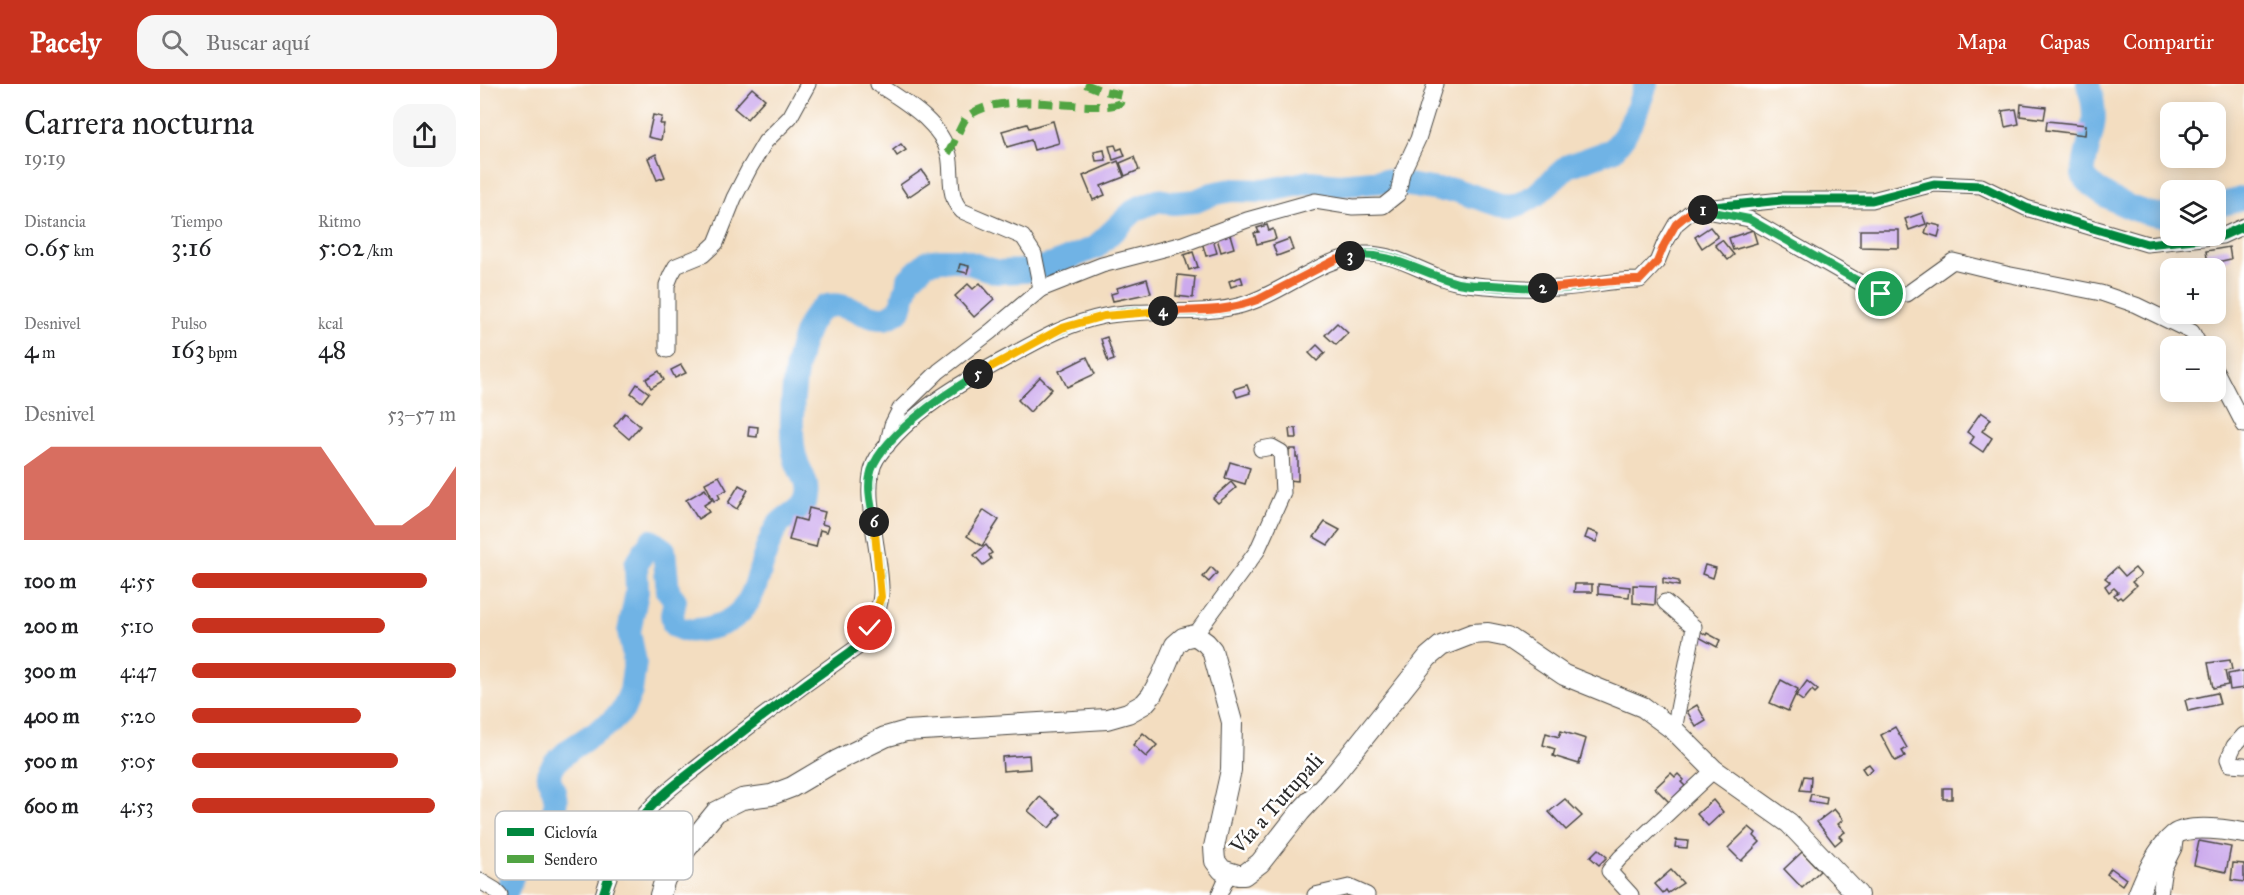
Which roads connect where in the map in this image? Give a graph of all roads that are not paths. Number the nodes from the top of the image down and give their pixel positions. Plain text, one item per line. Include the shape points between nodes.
1 (808, 84) edge
2 (878, 84) edge
3 (1435, 84) edge
4 (1694, 209) junction
5 (2244, 226) edge
6 (1040, 283) junction
7 (2194, 336) edge
8 (667, 350) dead end
9 (2226, 391) edge
10 (2244, 425) edge
11 (886, 446) junction
12 (1261, 449) dead end
13 (1665, 602) dead end
14 (1195, 635) junction
15 (1674, 730) junction
16 (2244, 735) edge
17 (2244, 765) edge
18 (1714, 770) junction
19 (647, 811) edge
20 (2244, 833) edge
21 (2176, 834) junction
22 (693, 840) edge
23 (1229, 873) junction
24 (607, 880) edge
25 (665, 880) edge
26 (480, 881) edge
27 (497, 892) edge
28 (603, 895) edge
29 (660, 895) edge
30 (1219, 895) edge
31 (1315, 895) edge
32 (1367, 895) edge
33 (1631, 895) edge
34 (1858, 895) edge
35 (2138, 895) edge
36 (2160, 895) edge

1 - 8 street via 790,117 765,142 749,169 716,243 703,255 676,266 671,275 667,285
2 - 6 street via 916,109 938,133 948,153 957,207 1023,237 1034,254
3 - 6 street via 1398,194 1383,206 1353,207 1315,201 1247,220 1184,244
4 - 5 street via 1782,200 1872,200 1934,183 1981,186 2026,208 2147,244 2222,236
4 - 7 street via 1749,219 1881,294 1907,294 1953,261 2101,293 2136,305
4 - 11 street via 1676,224 1657,262 1640,280 1566,288 1467,284 1367,254 1335,260 1257,300 1226,309 1137,312 1062,328 953,389
6 - 11 street via 900,409
9 - 10 street
11 - 19 street via 875,461 869,490 881,597 859,646 751,724
12 - 14 street via 1272,447 1281,452 1283,493 1257,551
13 - 15 street via 1694,627
14 - 22 street via 1175,645 1151,696 1128,713 1107,719 906,731 871,743 792,787 728,804 716,812
14 - 23 street, Vía a Tutupali via 1212,650 1232,722 1231,770 1214,847 1215,861
15 - 18 street, Vía a Tutupali
15 - 23 street, Vía a Tutupali via 1643,707 1564,675 1508,637 1472,634 1441,646 1428,657 1255,868 1244,875
16 - 17 street via 2228,759 2230,764
18 - 33 street via 1609,871
18 - 34 street, Vía a Tutupali via 1789,823
20 - 21 street via 2200,828
21 - 35 street via 2156,856
21 - 36 street
23 - 30 street
24 - 28 street
25 - 29 street
26 - 27 street
31 - 32 street via 1349,887

